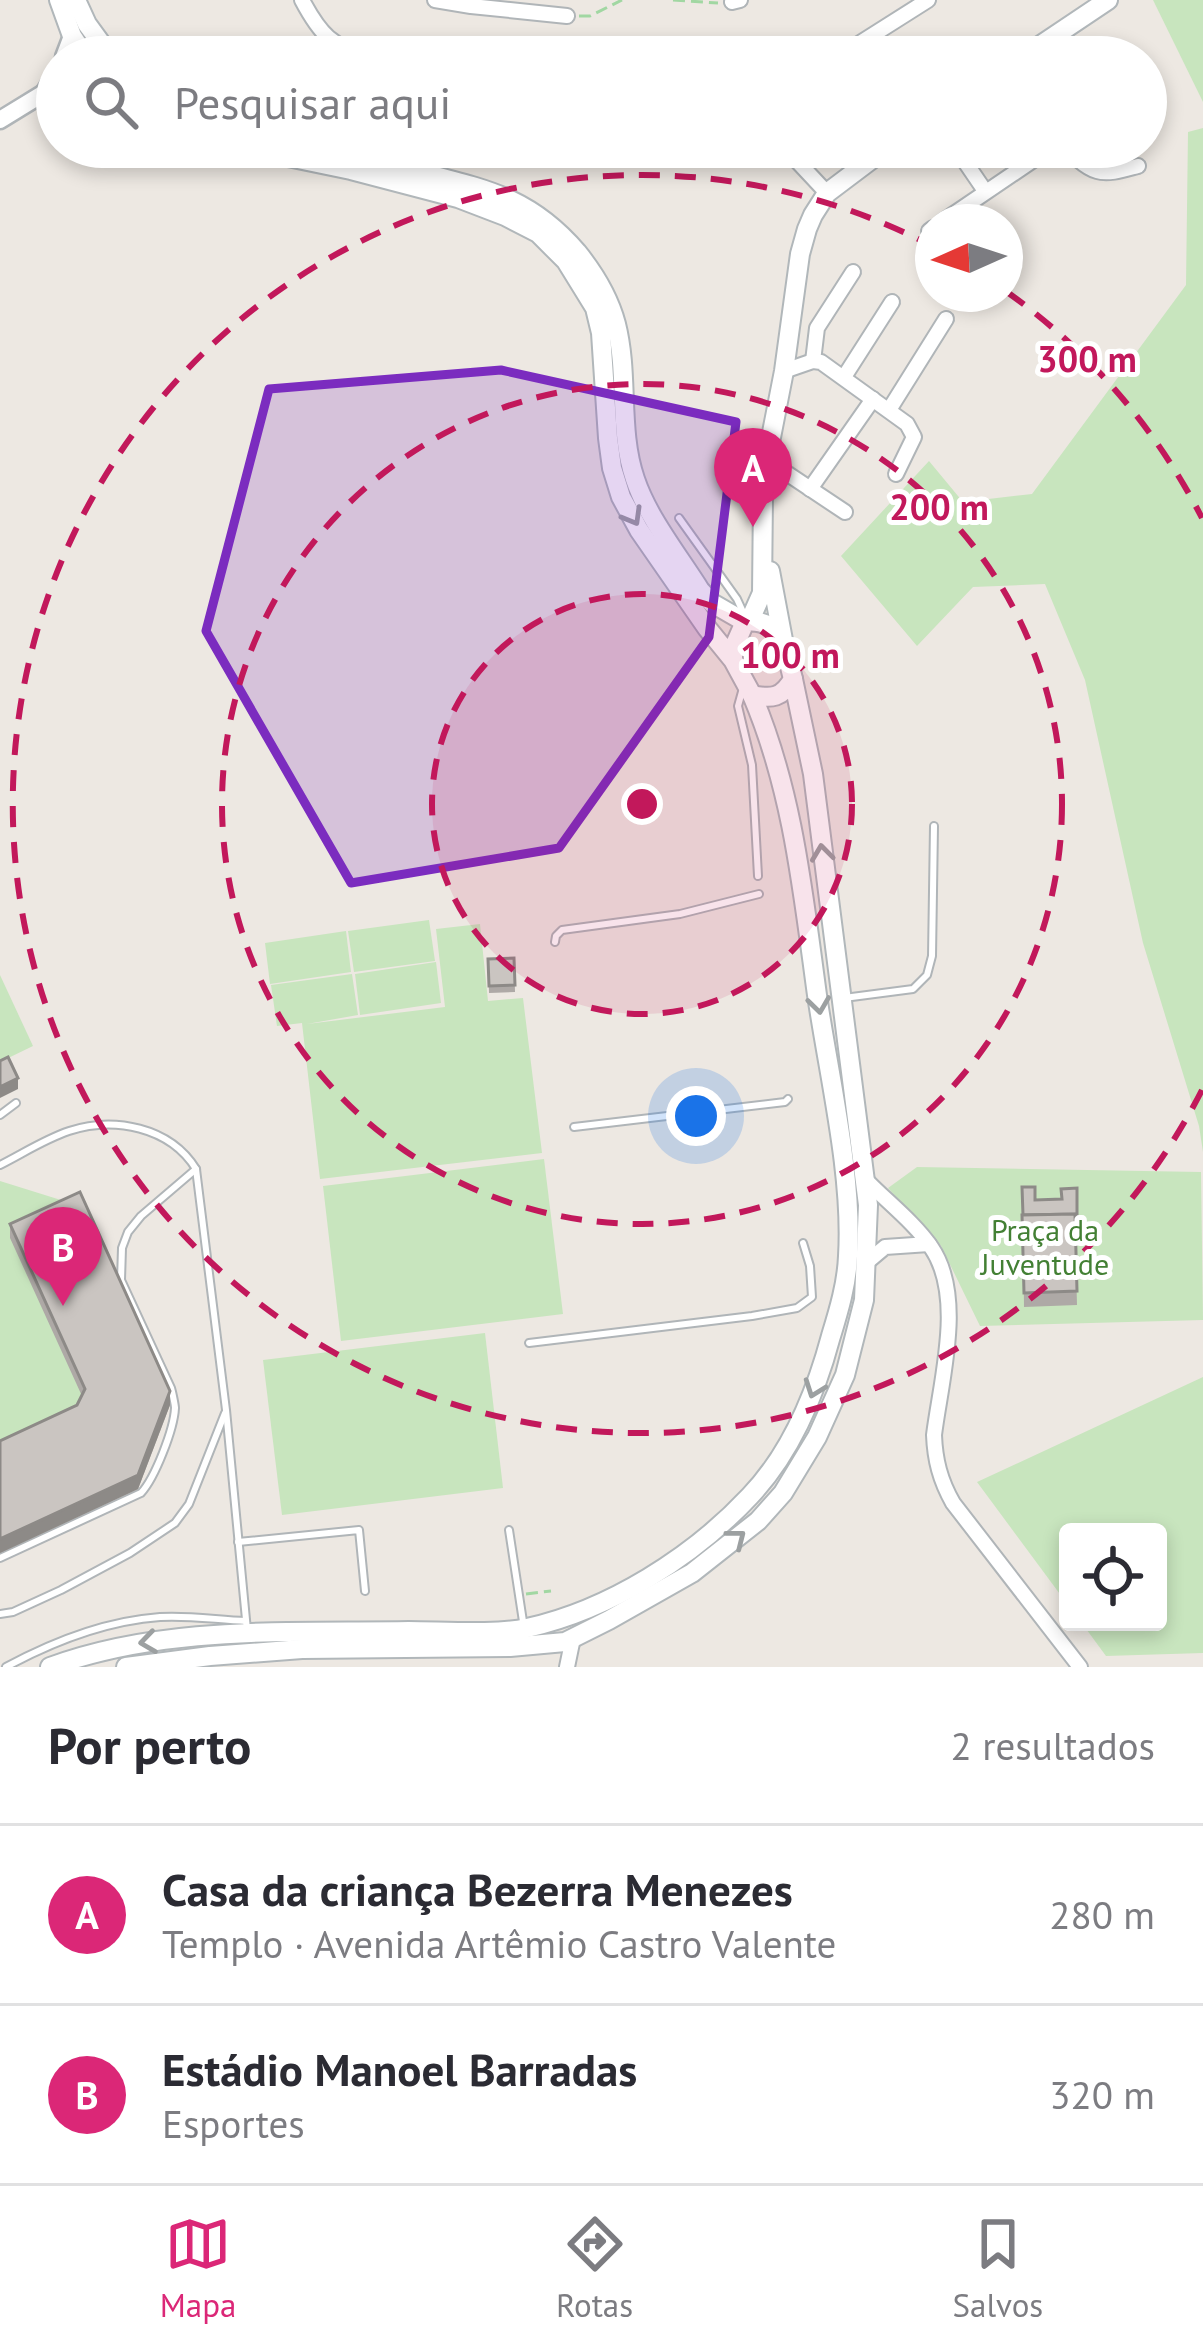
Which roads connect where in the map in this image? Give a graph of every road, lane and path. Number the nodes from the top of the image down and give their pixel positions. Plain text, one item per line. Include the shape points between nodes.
1 (59, 0) edge
2 (76, 0) edge
3 (302, 0) edge
4 (435, 0) edge
5 (622, 0) edge
6 (673, 0) edge
7 (928, 0) edge
8 (1108, 0) edge
9 (736, 1) edge
10 (567, 16) joint
11 (72, 36) edge
12 (96, 36) edge
13 (325, 36) edge
14 (871, 36) edge
15 (1054, 36) edge
16 (36, 100) edge
17 (0, 120) edge
18 (341, 168) edge
19 (402, 168) edge
20 (804, 168) edge
21 (861, 168) edge
22 (970, 168) edge
23 (1020, 168) edge
24 (1090, 168) edge
25 (1125, 168) edge
26 (985, 190) junction
27 (827, 193) junction
28 (966, 204) edge
29 (853, 272) dead end
30 (892, 302) dead end
31 (946, 319) dead end
32 (813, 361) junction
33 (784, 371) junction
34 (844, 377) junction
35 (873, 399) junction
36 (889, 410) junction
37 (788, 474) dead end
38 (896, 474) dead end
39 (809, 489) junction
40 (844, 512) dead end
41 (679, 518) dead end
42 (763, 544) junction
43 (747, 621) junction
44 (783, 640) junction
45 (733, 659) junction
46 (793, 679) junction
47 (749, 690) junction
48 (934, 826) dead end
49 (758, 876) dead end
50 (759, 894) dead end
51 (555, 942) dead end
52 (841, 998) junction
53 (788, 1099) dead end
54 (16, 1103) dead end
55 (0, 1115) edge
56 (574, 1127) dead end
57 (0, 1165) edge
58 (196, 1169) junction
59 (865, 1178) junction
60 (803, 1243) dead end
61 (929, 1244) junction
62 (866, 1263) junction
63 (529, 1343) dead end
64 (226, 1410) junction
65 (509, 1530) dead end
66 (238, 1542) junction
67 (0, 1558) edge
68 (364, 1591) dead end
69 (551, 1591) dead end
70 (519, 1595) junction
71 (0, 1614) edge
72 (247, 1628) junction
73 (524, 1629) junction
74 (569, 1640) junction
75 (6, 1667) edge
76 (50, 1667) edge
77 (126, 1667) edge
78 (567, 1667) edge
79 (1080, 1667) edge

1 - 11 main road
2 - 12 main road
3 - 13 street
4 - 10 street
5 - 10 path via 590,16
6 - 9 path
7 - 14 street
8 - 15 main road
16 - 17 street
18 -> 45 main road via 505,216 566,261 601,333 621,497
19 - 43 main road via 514,201 544,218 595,277 616,325 632,471 643,499 700,590
20 - 27 street
21 - 27 main road
22 - 26 street
23 - 26 street
24 - 25 street
26 - 28 street
27 - 33 main road via 800,254
29 - 32 street via 817,328
30 - 34 street
31 - 36 street
32 - 33 street
32 - 34 street
33 - 42 main road via 766,463
34 - 35 street
35 - 36 street
35 - 39 street
36 - 38 street via 914,437
37 - 39 street
39 - 40 street
41 - 43 lane
42 - 43 main road via 762,593
42 - 44 main road
43 - 44 main road
43 - 45 main road
44 - 46 main road
45 - 47 main road
46 - 47 main road via 776,697
52 -> 46 main road via 814,774
47 - 49 lane via 738,706 752,764
47 -> 73 main road via 782,773 804,890 846,1201 843,1294 808,1406 752,1496 675,1562 599,1605
48 - 52 lane via 927,975 913,989
50 - 51 lane via 562,930
52 - 59 main road
53 - 56 lane
54 - 55 lane
57 - 58 lane via 64,1132 115,1125 166,1137
58 - 64 lane
58 - 67 lane via 141,1216 122,1249 121,1280 175,1407 148,1485
59 - 61 street
59 - 62 main road
60 - 63 lane via 812,1297 797,1308
61 - 62 street via 885,1247
61 - 79 street via 949,1293 934,1435 938,1471 953,1503
74 -> 62 main road via 692,1573 783,1492 845,1375
64 - 66 lane
64 - 71 lane via 175,1523 61,1590
65 - 70 lane
66 - 68 lane via 359,1530
66 - 72 lane
69 - 70 path
70 - 73 lane
72 - 73 main road
72 - 75 lane via 165,1617 120,1622
72 -> 76 main road via 130,1644
74 - 77 main road via 302,1649
74 - 78 street

